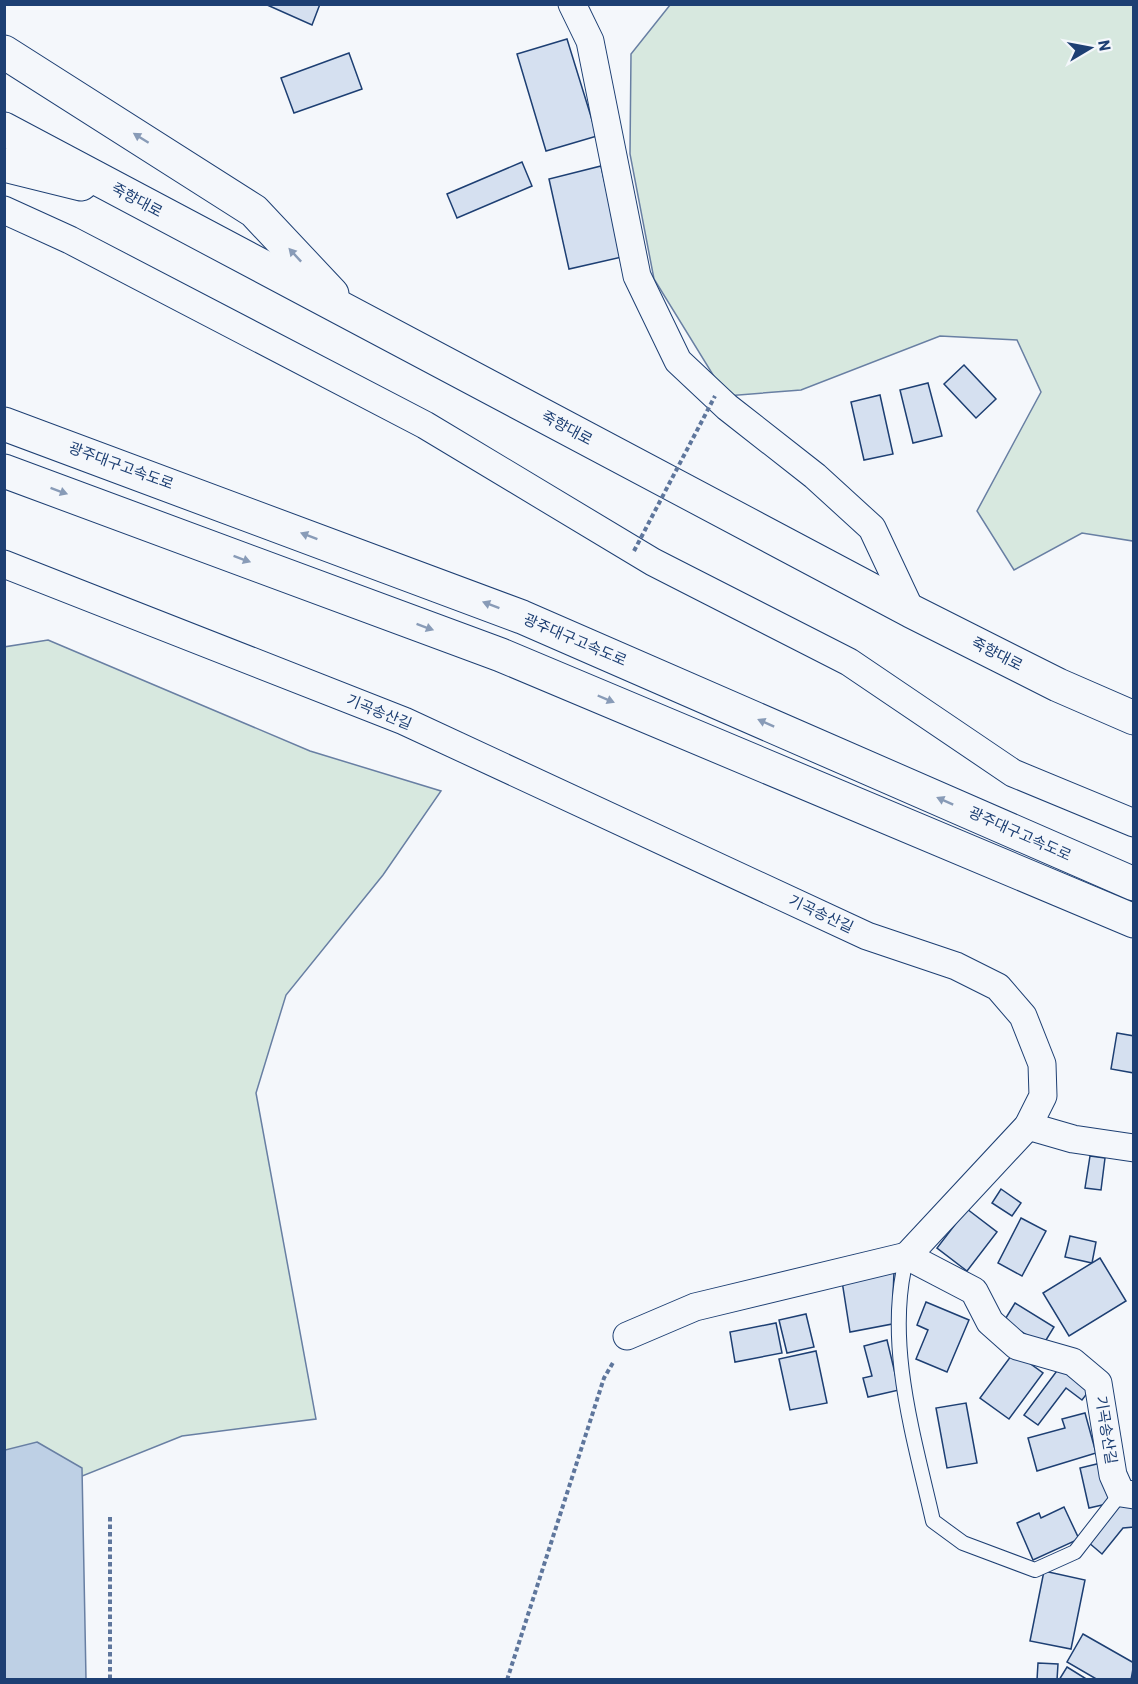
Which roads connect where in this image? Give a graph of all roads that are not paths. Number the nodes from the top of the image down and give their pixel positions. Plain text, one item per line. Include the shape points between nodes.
1 (572, 4) edge
2 (4, 52) edge
3 (4, 129) edge
4 (4, 165) edge
5 (126, 194) junction
6 (4, 210) edge
7 (350, 313) junction
8 (4, 424) edge
9 (4, 471) edge
10 (4, 564) edge
11 (911, 611) junction
12 (1134, 718) edge
13 (1134, 823) edge
14 (1134, 884) edge
15 (1134, 921) edge
16 (1028, 1126) junction
17 (1134, 1148) edge
18 (907, 1256) junction
19 (627, 1336) road end
20 (1127, 1494) edge

1 - 11 street via 590,41 637,276 678,361 872,528
7 -> 2 main road via 254,211
3 - 5 main road, 죽향대로
4 - 5 main road
5 - 7 main road, 죽향대로
6 - 13 street via 70,240 425,425 634,551 849,662 1013,773
7 - 11 main road, 죽향대로
14 -> 8 main road, 광주대구고속도로 via 522,616
9 -> 15 main road via 501,655
10 - 16 street, 기곡송산길 via 404,721 867,936 956,966 998,987 1023,1016 1042,1064 1042,1096
11 - 12 main road, 죽향대로 via 1058,685
16 - 17 street via 1073,1139
16 - 18 street, 기곡송산길
18 - 19 street via 695,1307
18 - 20 street, 기곡송산길 via 974,1291 990,1322 1017,1346 1073,1362 1098,1383 1113,1474
18 - 20 lane via 899,1286 898,1333 933,1521 963,1543 1035,1570 1075,1552

